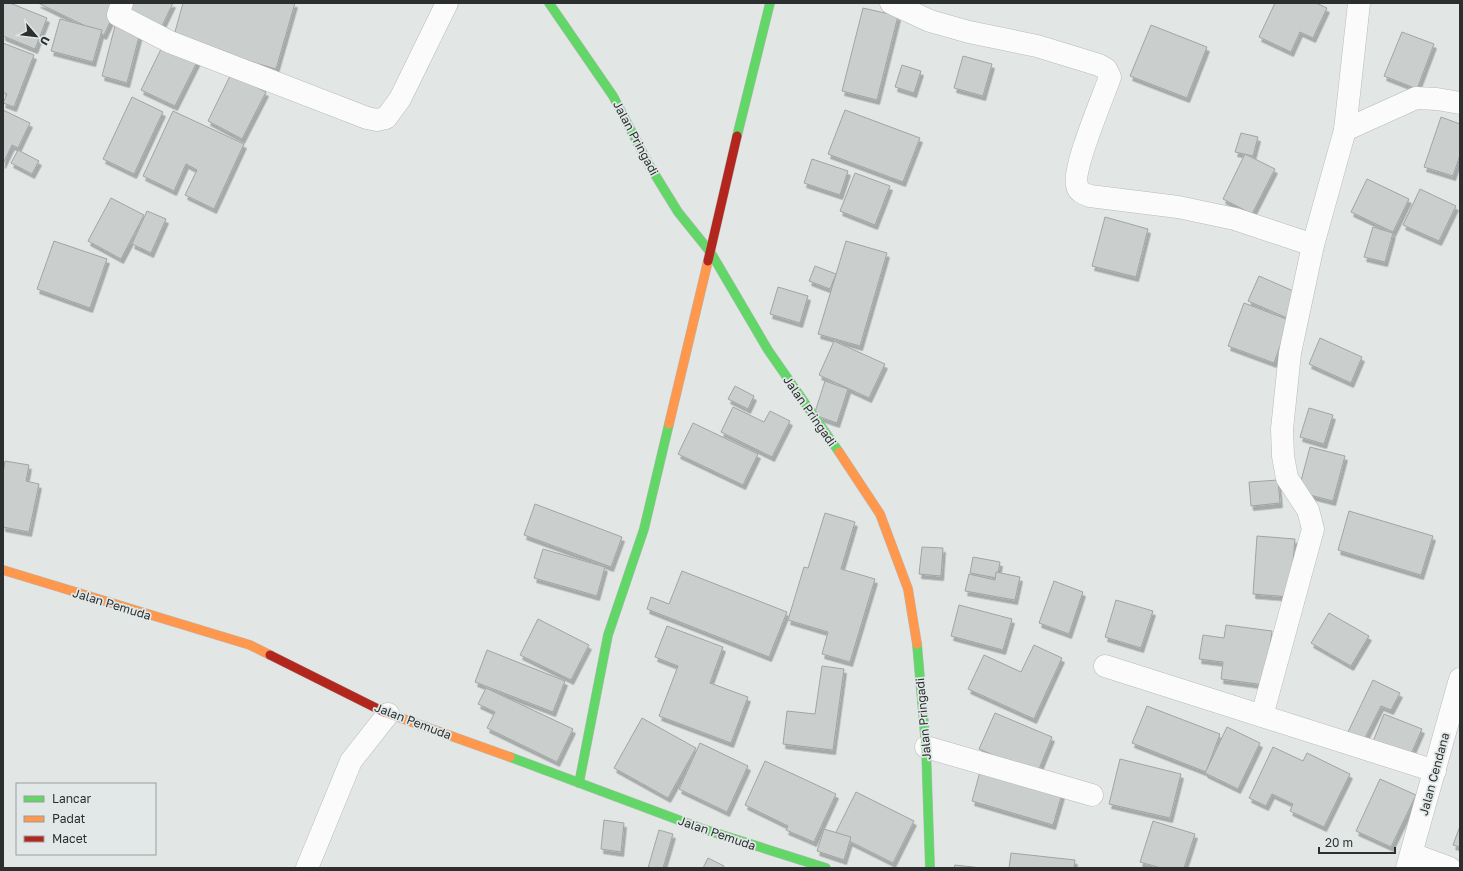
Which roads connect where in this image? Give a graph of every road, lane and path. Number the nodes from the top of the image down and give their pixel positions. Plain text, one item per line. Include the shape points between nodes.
1 (122, 3) edge
2 (447, 3) edge
3 (549, 3) edge
4 (770, 3) edge
5 (891, 3) edge
6 (1359, 3) edge
7 (1460, 103) edge
8 (1345, 130) junction
9 (1313, 245) junction
10 (710, 253) junction
11 (3, 570) edge
12 (1105, 666) dead end
13 (1460, 679) edge
14 (388, 714) junction
15 (1262, 716) junction
16 (926, 747) junction
17 (1435, 771) junction
18 (579, 783) junction
19 (1092, 795) dead end
20 (1409, 861) edge
21 (307, 868) edge
22 (826, 868) edge
23 (930, 868) edge
24 (1450, 868) edge

1 - 2 street via 118,15 170,42 377,120 386,118 400,99
3 - 10 street, Jalan Pringadi via 613,96 649,165 678,212
4 - 10 street
5 - 9 street via 930,21 1037,46 1098,64 1106,69 1110,77 1078,165 1076,184 1078,190 1083,193 1178,207 1228,218
6 - 8 street
7 - 8 street via 1416,98
8 - 9 street
9 - 15 street via 1290,352 1282,429 1287,478 1308,510 1313,529
10 - 16 street, Jalan Pringadi via 768,350 880,514 908,589 916,635
10 - 18 street via 644,529 608,635
11 - 14 street, Jalan Pemuda via 250,644
12 - 15 street
13 - 17 street, Jalan Cendana
14 - 18 street, Jalan Pemuda
14 - 21 street via 351,761
15 - 17 street
16 - 19 street
16 - 23 street, Jalan Pringadi
17 - 20 street, Jalan Cendana
18 - 22 street, Jalan Pemuda via 700,828
20 - 24 street

